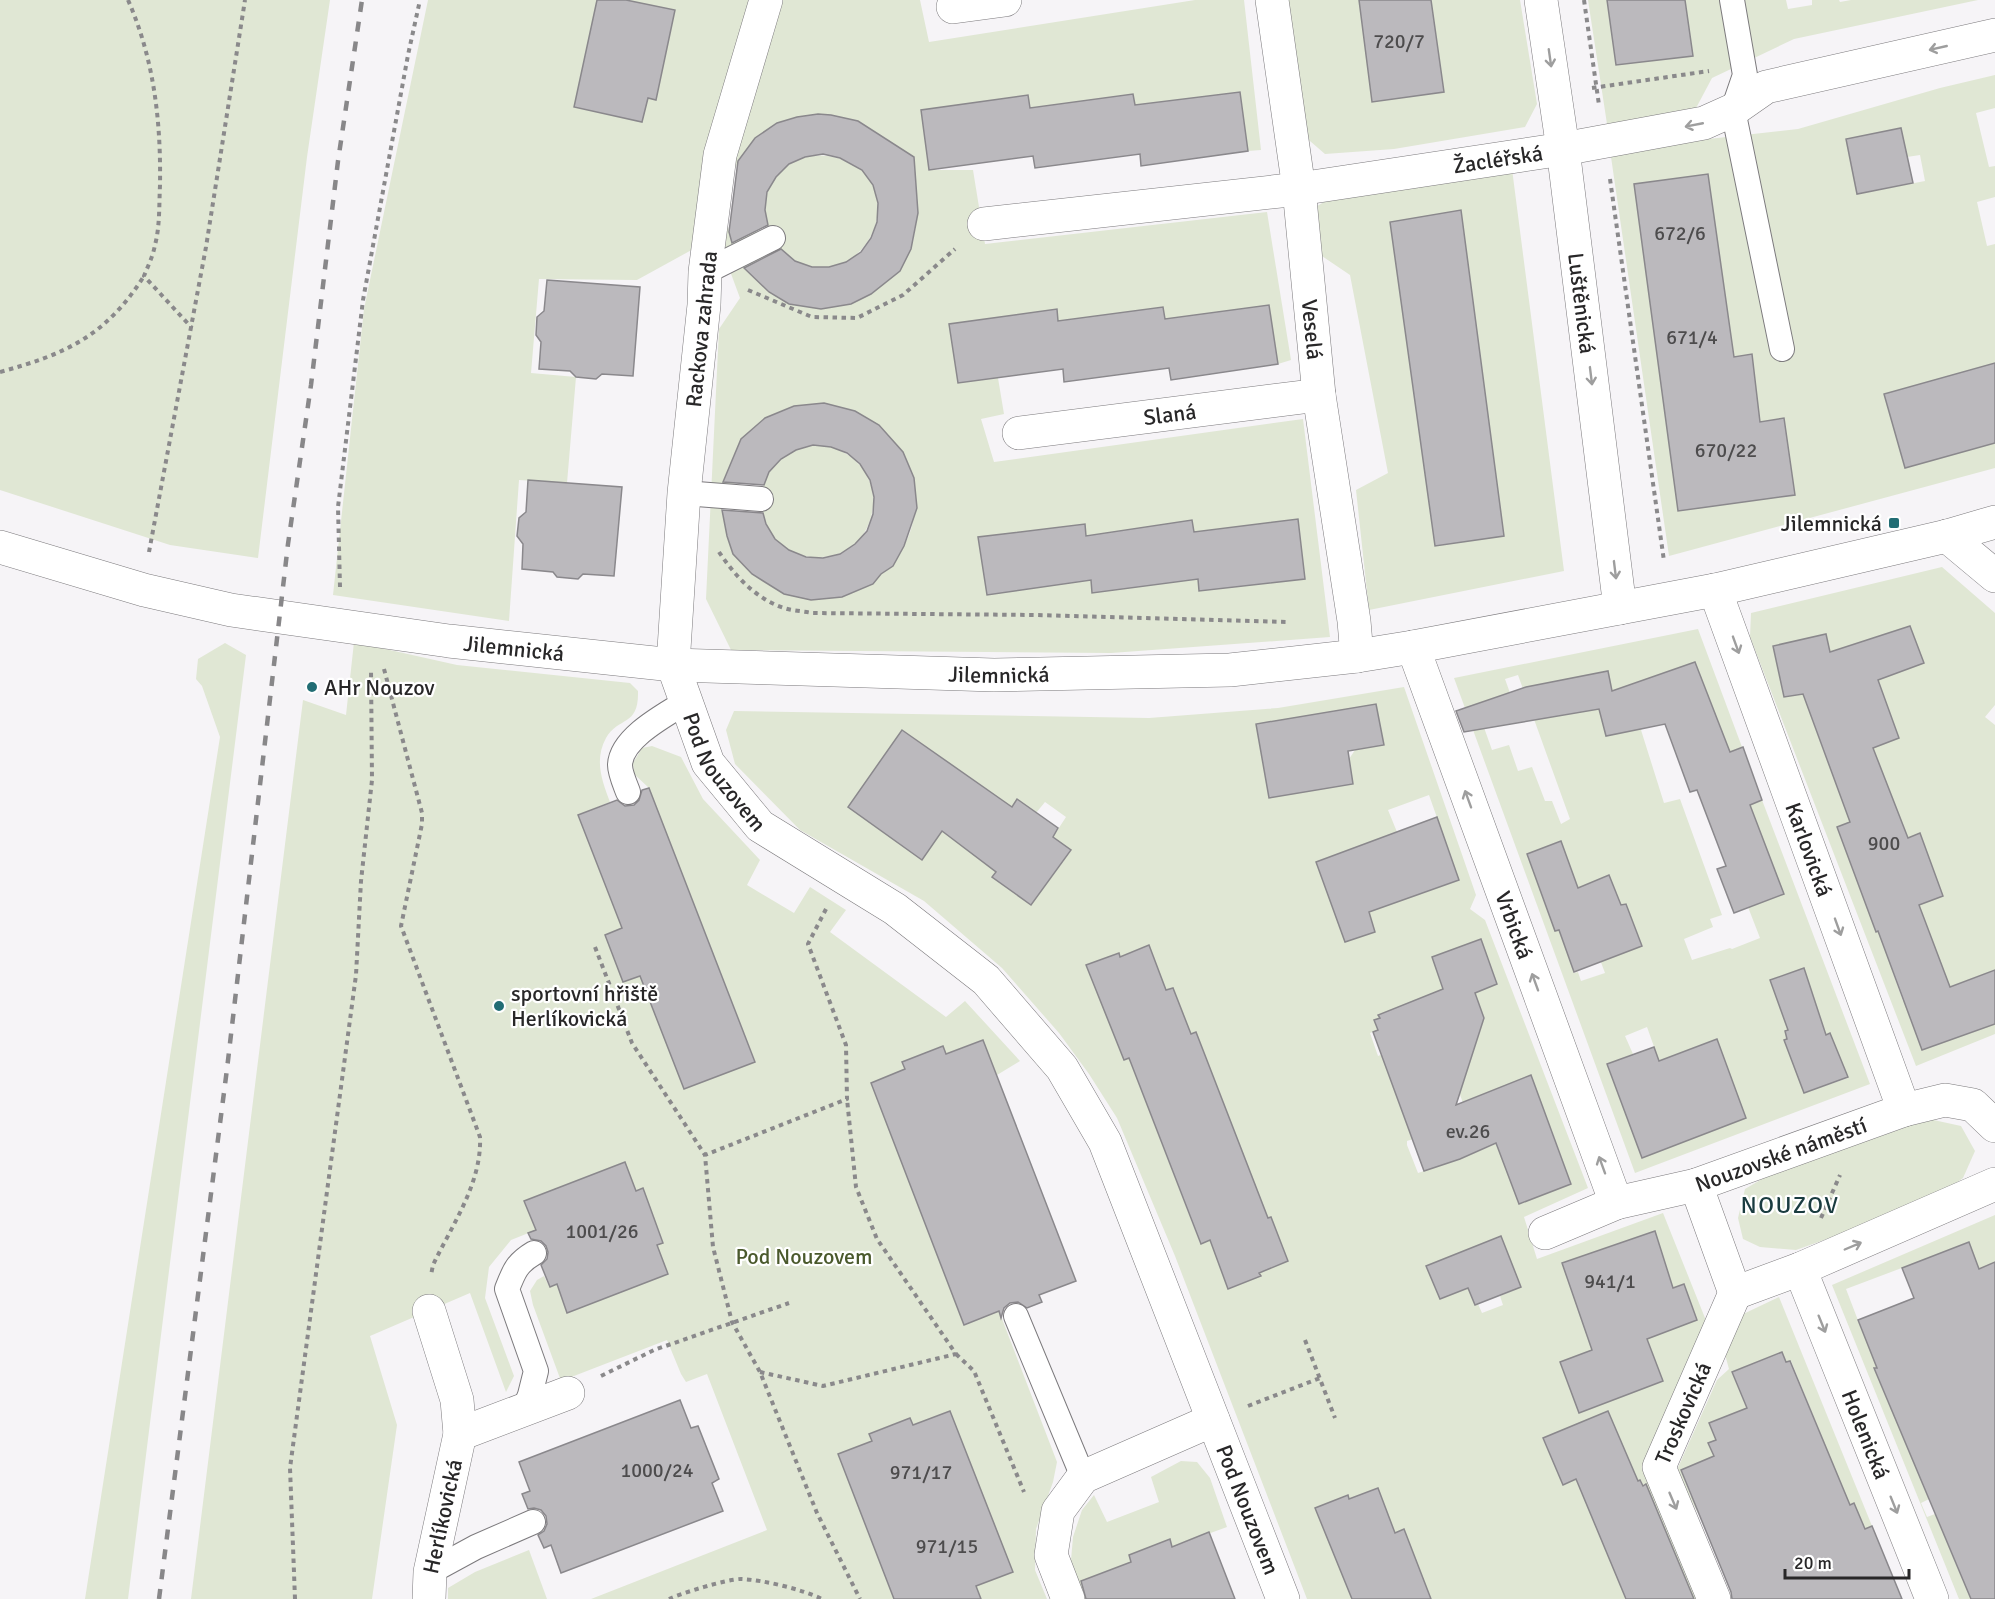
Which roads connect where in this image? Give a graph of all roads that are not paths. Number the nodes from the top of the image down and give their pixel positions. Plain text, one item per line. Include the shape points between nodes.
1 (766, 0) edge
2 (1005, 0) edge
3 (1272, 0) edge
4 (1542, 0) edge
5 (1732, 0) edge
6 (953, 7) dead end
7 (1995, 35) edge
8 (1733, 110) junction
9 (1563, 149) junction
10 (1299, 189) junction
11 (984, 224) road end
12 (773, 238) dead end
13 (705, 272) junction
14 (1782, 349) dead end
15 (1319, 395) junction
16 (1019, 433) dead end
17 (697, 494) junction
18 (761, 499) dead end
19 (1995, 522) edge
20 (1947, 536) junction
21 (0, 547) edge
22 (1995, 576) edge
23 (1716, 590) junction
24 (1620, 608) junction
25 (1413, 647) junction
26 (1357, 656) junction
27 (673, 665) junction
28 (686, 702) junction
29 (627, 792) dead end
30 (1905, 1110) junction
31 (1995, 1126) edge
32 (1995, 1184) edge
33 (1696, 1185) junction
34 (1616, 1203) junction
35 (1545, 1233) dead end
36 (534, 1253) dead end
37 (1800, 1269) junction
38 (1735, 1293) junction
39 (429, 1311) road end
40 (1016, 1316) dead end
41 (568, 1393) road end
42 (524, 1410) junction
43 (1213, 1420) junction
44 (460, 1434) junction
45 (1083, 1477) junction
46 (533, 1522) dead end
47 (429, 1585) edge
48 (1068, 1599) edge
49 (1283, 1599) edge
50 (1714, 1599) edge
51 (1932, 1599) edge

1 - 13 street, Rackova zahrada via 720,155
2 - 6 street
3 - 10 street, Veselá
4 -> 9 street, Luštěnická
5 - 8 lane via 1745,75
7 -> 8 street, Žacléřská via 1766,87
8 -> 9 street, Žacléřská via 1704,123
8 - 14 lane
9 - 10 street, Žacléřská
9 -> 24 street, Luštěnická
10 - 11 street, Žacléřská
10 - 15 street, Veselá
12 - 13 lane
13 - 17 street, Rackova zahrada
15 - 16 street, Slaná
15 - 26 street, Veselá
17 - 18 lane
17 - 27 street, Rackova zahrada
19 - 20 street, Jilemnická
20 - 22 street
20 - 23 street, Jilemnická
21 - 27 street, Jilemnická via 144,590 231,610 449,641
23 - 24 street, Jilemnická
23 -> 30 street, Karlovická
24 - 25 street, Jilemnická
25 - 26 street, Jilemnická
34 -> 25 street, Vrbická
26 - 27 street, Jilemnická via 1230,670 1005,675
27 - 28 street, Pod Nouzovem
28 - 29 lane via 629,742 620,765
28 - 43 street, Pod Nouzovem via 708,763 760,826 895,909 986,980 1062,1068 1105,1142
30 - 31 street, Nouzovské náměstí via 1945,1100 1973,1105
30 - 33 street, Nouzovské náměstí
37 -> 32 street
33 - 34 street
33 - 38 street, Nouzovské náměstí
34 - 35 street
36 - 42 lane via 514,1270 507,1289 536,1371
37 - 38 street
37 -> 51 street, Holenická
38 -> 50 street, Troskovická via 1659,1467
39 - 44 street, Herlíkovická via 457,1400
40 - 45 lane
41 - 42 street, Herlíkovická
42 - 44 street, Herlíkovická
43 - 45 street, Pod Nouzovem
43 - 49 street, Pod Nouzovem
44 - 47 street, Herlíkovická
45 - 48 street, Pod Nouzovem via 1058,1511 1051,1555
46 - 47 lane via 476,1547

